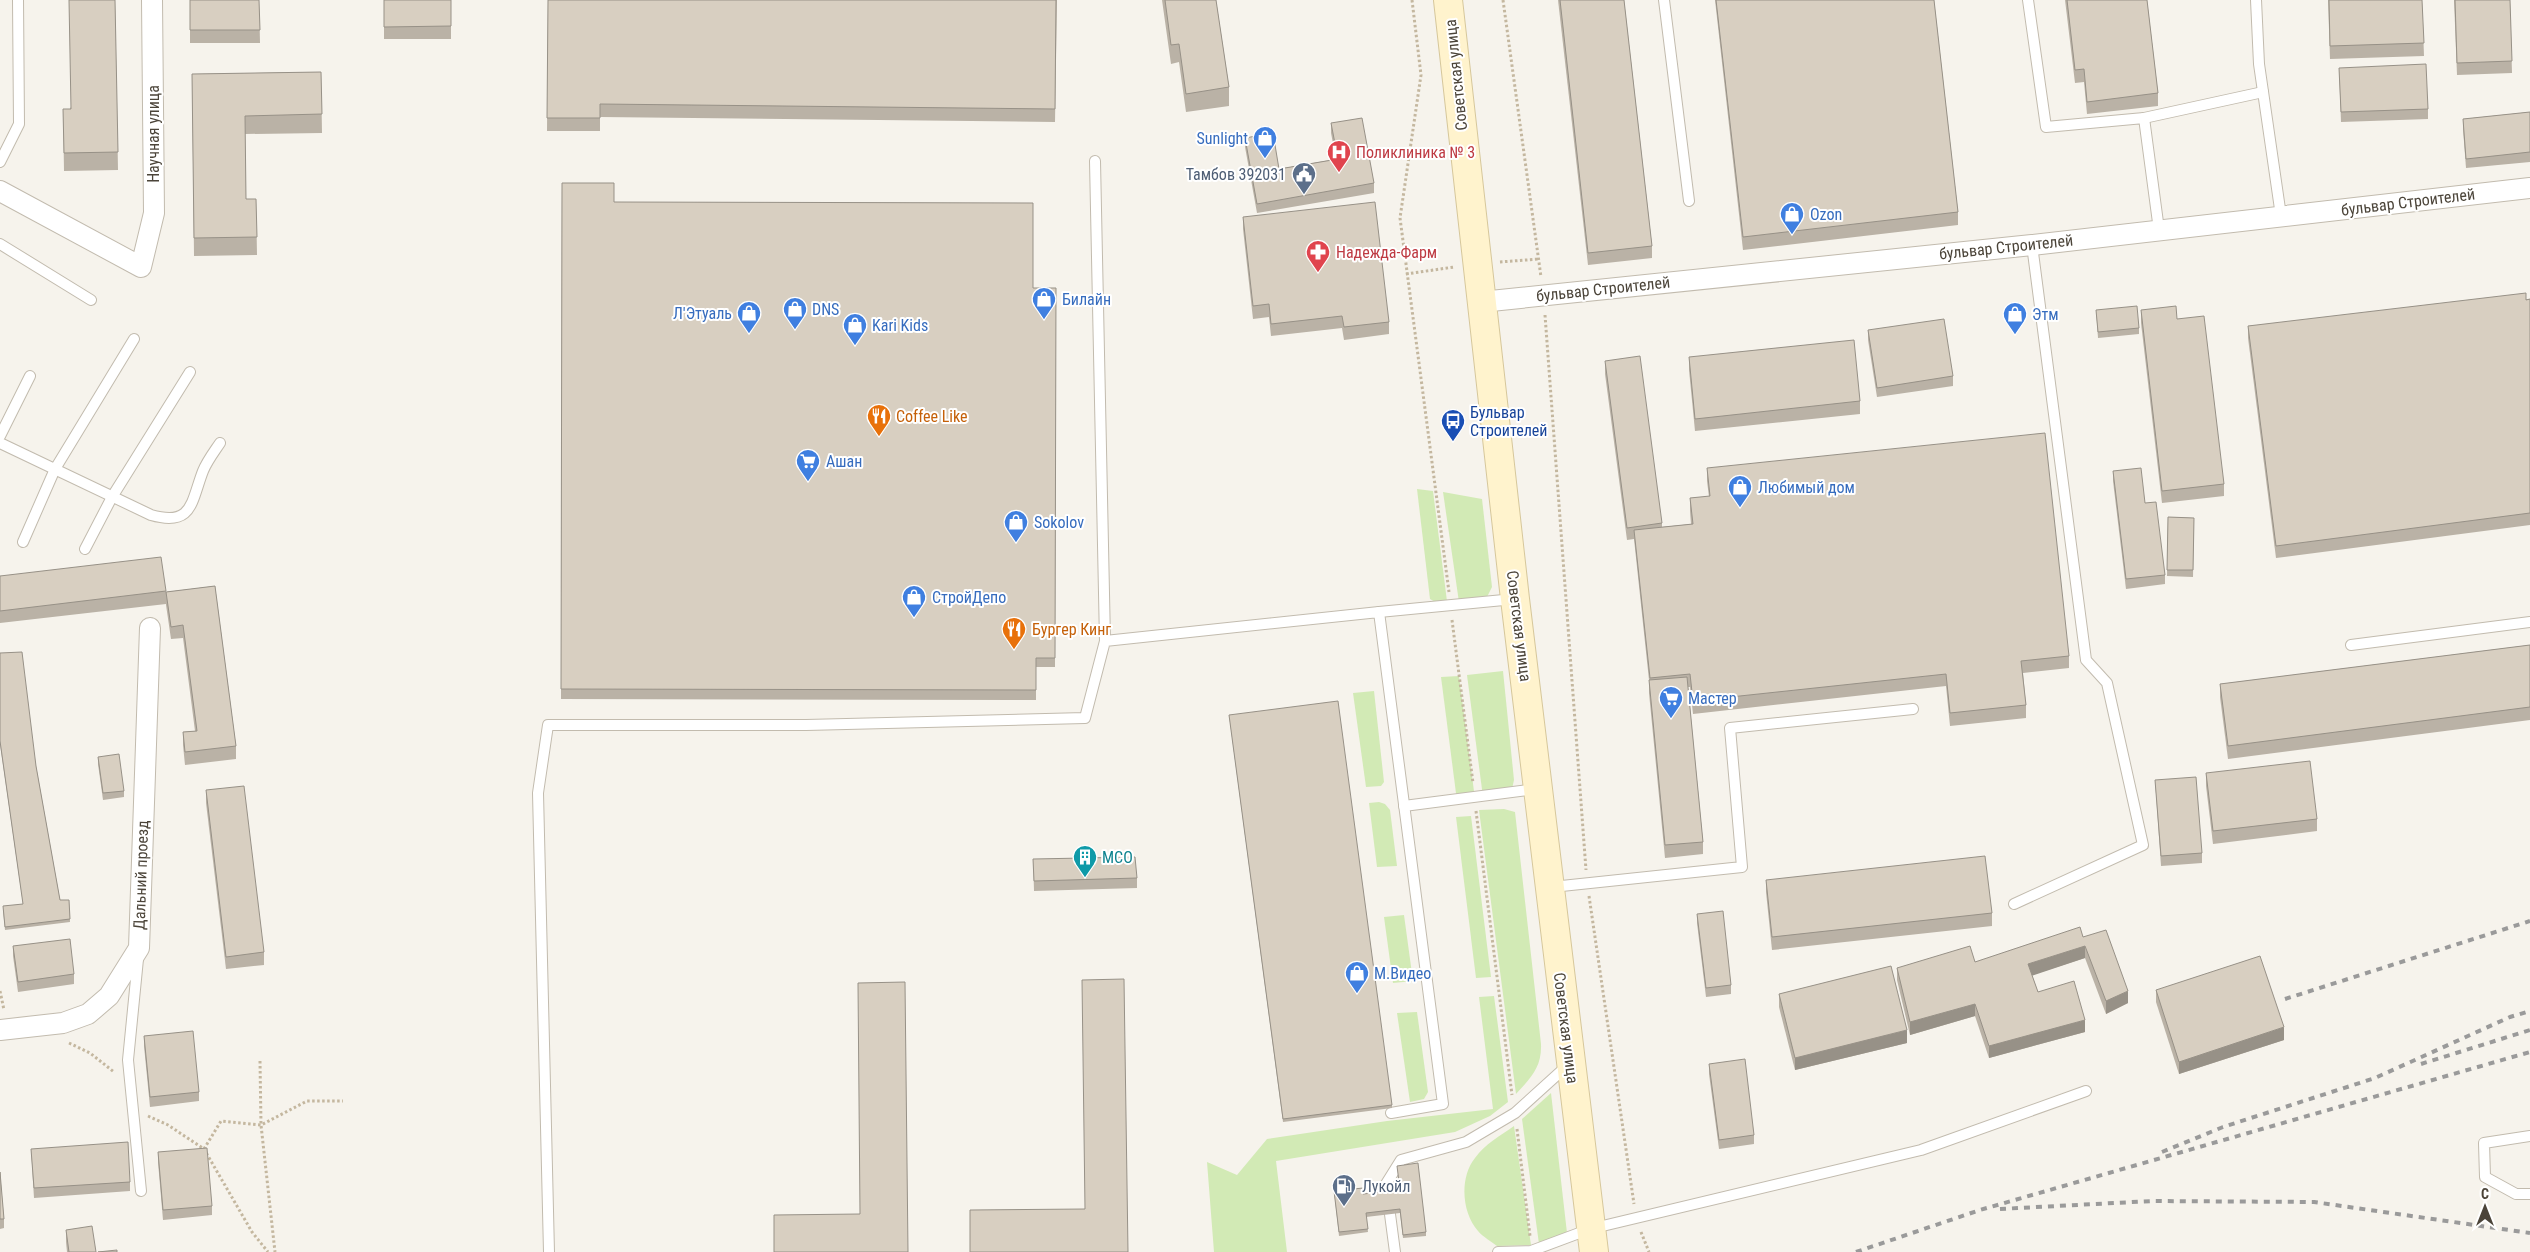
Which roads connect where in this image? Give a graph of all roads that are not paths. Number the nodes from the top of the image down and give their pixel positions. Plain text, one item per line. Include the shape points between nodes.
1 (18, 0) edge
2 (152, 0) edge
3 (1448, 0) edge
4 (1664, 0) edge
5 (2028, 0) edge
6 (2256, 0) edge
7 (2263, 92) junction
8 (2144, 118) junction
9 (1095, 161) dead end
10 (0, 162) edge
11 (2530, 188) edge
12 (0, 191) edge
13 (1689, 201) dead end
14 (2281, 216) junction
15 (2159, 230) junction
16 (0, 244) edge
17 (2032, 244) junction
18 (91, 300) dead end
19 (1480, 302) junction
20 (134, 339) dead end
21 (190, 372) dead end
22 (30, 376) dead end
23 (0, 436) edge
24 (0, 443) edge
25 (220, 443) dead end
26 (55, 469) junction
27 (112, 497) junction
28 (22, 542) dead end
29 (85, 548) dead end
30 (1515, 599) junction
31 (1379, 612) junction
32 (2530, 622) edge
33 (150, 628) dead end
34 (1105, 640) junction
35 (2351, 645) dead end
36 (1913, 709) dead end
37 (1539, 789) junction
38 (1404, 806) junction
39 (1549, 887) junction
40 (2014, 904) dead end
41 (139, 948) junction
42 (0, 1030) edge
43 (1571, 1062) junction
44 (2086, 1091) dead end
45 (1391, 1113) dead end
46 (2530, 1136) edge
47 (141, 1191) dead end
48 (2530, 1194) edge
49 (1592, 1240) edge
50 (550, 1252) edge
51 (1395, 1252) edge
52 (1498, 1252) edge

1 - 10 lane via 19,124
2 - 12 street, Научная улица via 154,213 141,267
3 - 19 main road, Советская улица
4 - 13 lane
5 - 8 lane via 2046,127
6 - 7 lane
7 - 8 lane
7 - 14 lane
8 - 15 lane
9 - 34 lane
11 - 14 street, бульвар Строителей
14 - 15 street, бульвар Строителей
15 - 17 street, бульвар Строителей
16 - 18 lane
17 - 19 street, бульвар Строителей
17 - 40 lane via 2086,660 2107,683 2143,846
19 - 30 main road, Советская улица
20 - 26 lane
21 - 27 lane
22 - 23 lane
24 - 26 lane
25 - 27 lane via 204,468 190,507 181,517 172,520 160,518
26 - 27 lane
26 - 28 lane
27 - 29 lane
30 - 31 lane
30 - 37 main road, Советская улица
31 - 34 lane
31 - 38 lane
32 - 35 lane
33 - 41 street, Дальний проезд
34 - 50 lane via 1085,718 806,725 548,725 538,793
36 - 39 lane via 1730,728 1742,867
37 - 38 lane
37 - 39 main road, Советская улица
38 - 45 lane via 1443,1104
39 - 43 main road, Советская улица
41 - 42 street, Дальний проезд via 109,996 88,1014 63,1023
41 - 47 lane via 128,1060
43 - 49 main road, Советская улица
43 - 51 lane via 1515,1113 1466,1142 1401,1160 1386,1184
44 - 49 lane via 1921,1150 1636,1219
46 - 48 lane via 2484,1143 2485,1177 2516,1194
49 - 52 lane via 1531,1251

